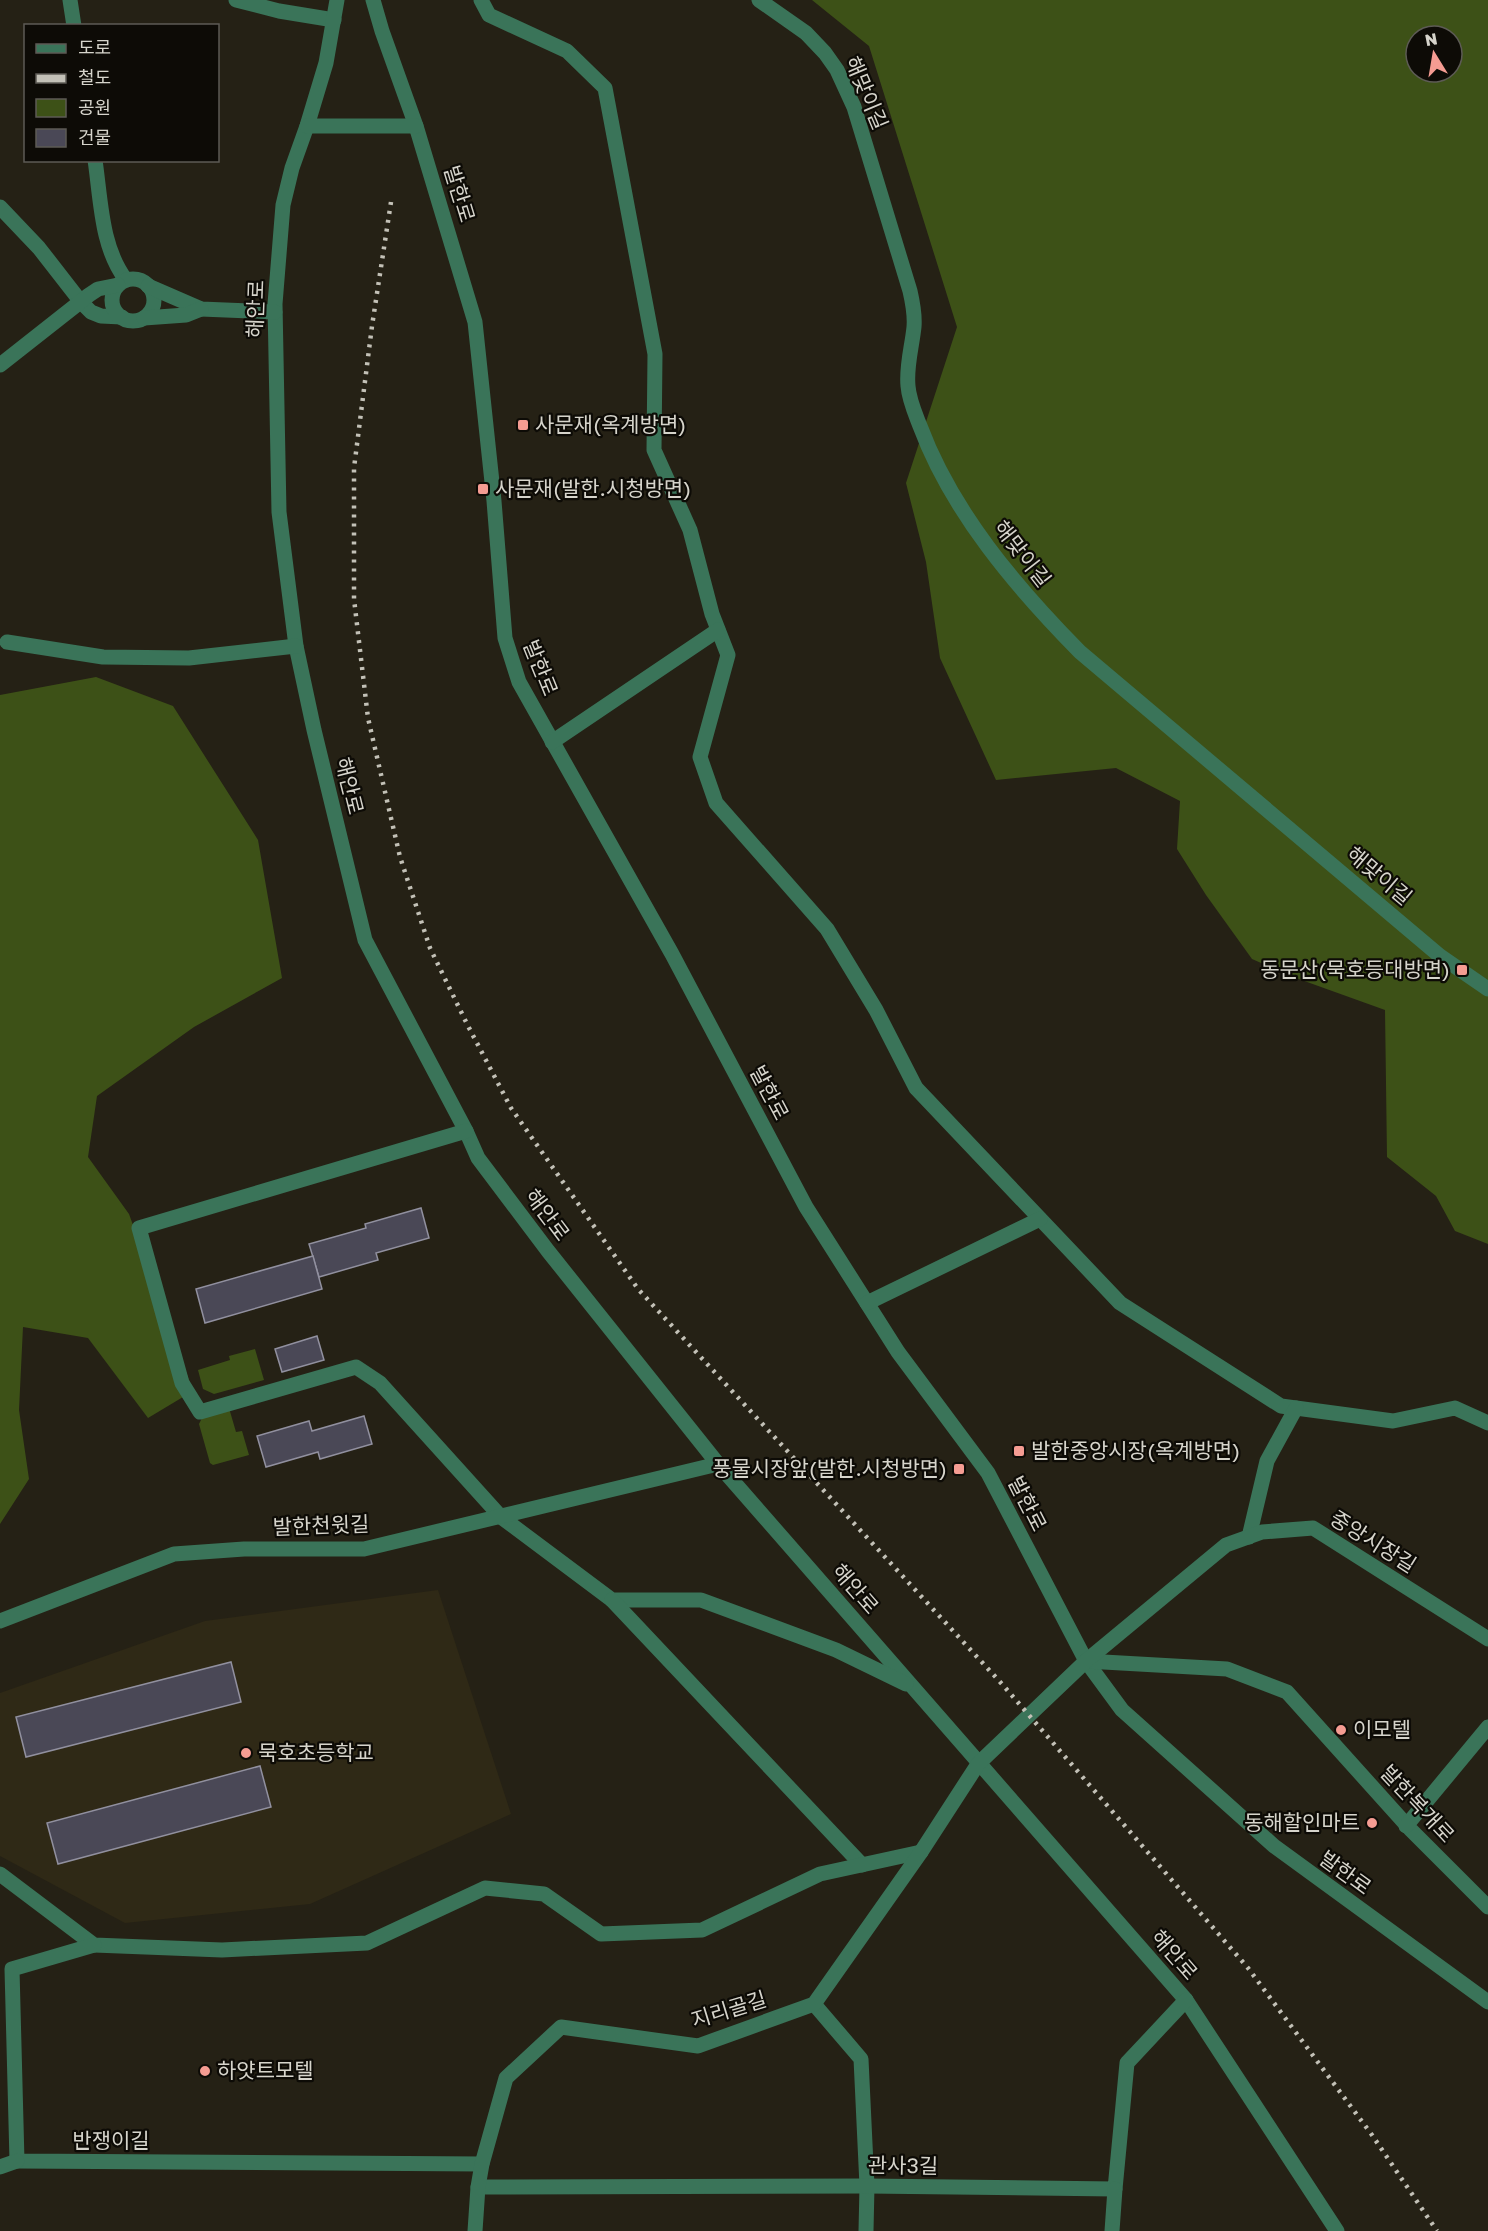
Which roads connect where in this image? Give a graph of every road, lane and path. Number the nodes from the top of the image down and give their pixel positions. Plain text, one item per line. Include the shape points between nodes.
1 (70, 0) edge
2 (236, 0) edge
3 (337, 0) edge
4 (373, 0) edge
5 (481, 0) edge
6 (759, 0) edge
7 (334, 20) junction
8 (74, 24) edge
9 (307, 126) junction
10 (416, 126) junction
11 (95, 162) edge
12 (0, 208) edge
13 (122, 283) junction
14 (148, 286) junction
15 (81, 302) junction
16 (201, 309) junction
17 (275, 312) junction
18 (122, 317) junction
19 (144, 318) junction
20 (0, 364) edge
21 (718, 630) junction
22 (7, 642) dead end
23 (296, 646) junction
24 (552, 742) junction
25 (1488, 988) edge
26 (466, 1131) junction
27 (1040, 1219) junction
28 (867, 1303) junction
29 (1296, 1408) junction
30 (1488, 1423) edge
31 (718, 1464) junction
32 (501, 1517) junction
33 (1249, 1537) junction
34 (612, 1600) junction
35 (0, 1620) edge
36 (1488, 1639) edge
37 (1086, 1661) junction
38 (911, 1687) junction
39 (1488, 1727) edge
40 (978, 1764) junction
41 (1406, 1826) junction
42 (921, 1852) junction
43 (862, 1865) junction
44 (0, 1874) edge
45 (1488, 1907) edge
46 (94, 1945) junction
47 (1186, 2000) junction
48 (1488, 2002) edge
49 (814, 2004) junction
50 (17, 2161) junction
51 (482, 2164) junction
52 (0, 2166) edge
53 (867, 2186) junction
54 (478, 2187) junction
55 (1114, 2189) junction
56 (475, 2231) edge
57 (866, 2231) edge
58 (1112, 2231) edge
59 (1337, 2231) edge

1 - 8 street
2 - 7 street
3 - 7 street, 해안로
4 - 10 street, 발한로
5 - 21 street via 489,15 567,51 605,88 655,354 654,450 690,530
6 - 25 street, 해맞이길 via 806,33 825,53 854,107 910,291 914,312 908,388 912,406 936,465 979,534 1043,615 1080,652 1440,956
7 - 9 street, 해안로
9 - 10 street
9 - 17 street, 해안로 via 283,205
10 - 24 street, 발한로 via 475,322 505,638 519,682
11 - 13 street via 109,251
12 - 15 street via 39,248
13 - 14 street via 135,279
13 - 15 street via 98,289
13 - 18 street via 113,293 112,302
14 - 16 street
14 - 19 street via 154,300
15 - 18 street via 101,316
15 - 20 street
16 - 17 street
16 - 19 street via 186,315
17 - 23 street, 해안로 via 279,512
18 - 19 street via 130,321
21 - 24 street
21 - 27 street via 728,655 700,757 716,803 827,929 876,1010 916,1088
22 - 23 street via 114,657 189,657
23 - 26 street, 해안로 via 365,940
24 - 28 street, 발한로 via 672,954 806,1207
26 - 31 street, 해안로 via 478,1158 548,1251
26 - 32 street via 140,1228 182,1383 200,1412 356,1367 380,1383
27 - 28 street
27 - 29 street via 1120,1303 1281,1406
28 - 37 street, 발한로 via 897,1352 988,1473
29 - 30 street via 1393,1421 1455,1408
29 - 33 street via 1267,1461
31 - 32 street, 발한천윗길
31 - 38 street, 해안로
32 - 34 street
32 - 35 street, 발한천윗길 via 364,1549 244,1549 174,1554
33 - 36 street, 중앙시장길 via 1262,1532 1313,1528
33 - 37 street, 중앙시장길 via 1226,1545
34 - 38 street via 701,1600 836,1650
34 - 43 street
37 - 40 street, 중앙시장길
37 - 41 street, 발한복개로 via 1227,1669 1287,1692
37 - 48 street, 발한로 via 1122,1710 1274,1846
38 - 40 street, 해안로
39 - 41 street
40 - 42 street
40 - 47 street, 해안로
41 - 45 street, 발한복개로
42 - 43 street
42 - 49 street
43 - 46 street via 820,1874 702,1930 601,1934 544,1894 485,1888 367,1943 222,1950
44 - 46 street
46 - 50 street via 12,1969
47 - 55 street via 1127,2063
47 - 59 street, 해안로
49 - 51 street, 지리골길 via 698,2046 561,2027 506,2078
49 - 53 street via 861,2059
50 - 51 street, 반쟁이길
50 - 52 street, 반쟁이길
51 - 54 street, 지리골길
53 - 54 street, 관사3길
53 - 55 street, 관사3길
53 - 57 street
54 - 56 street, 지리골길
55 - 58 street

